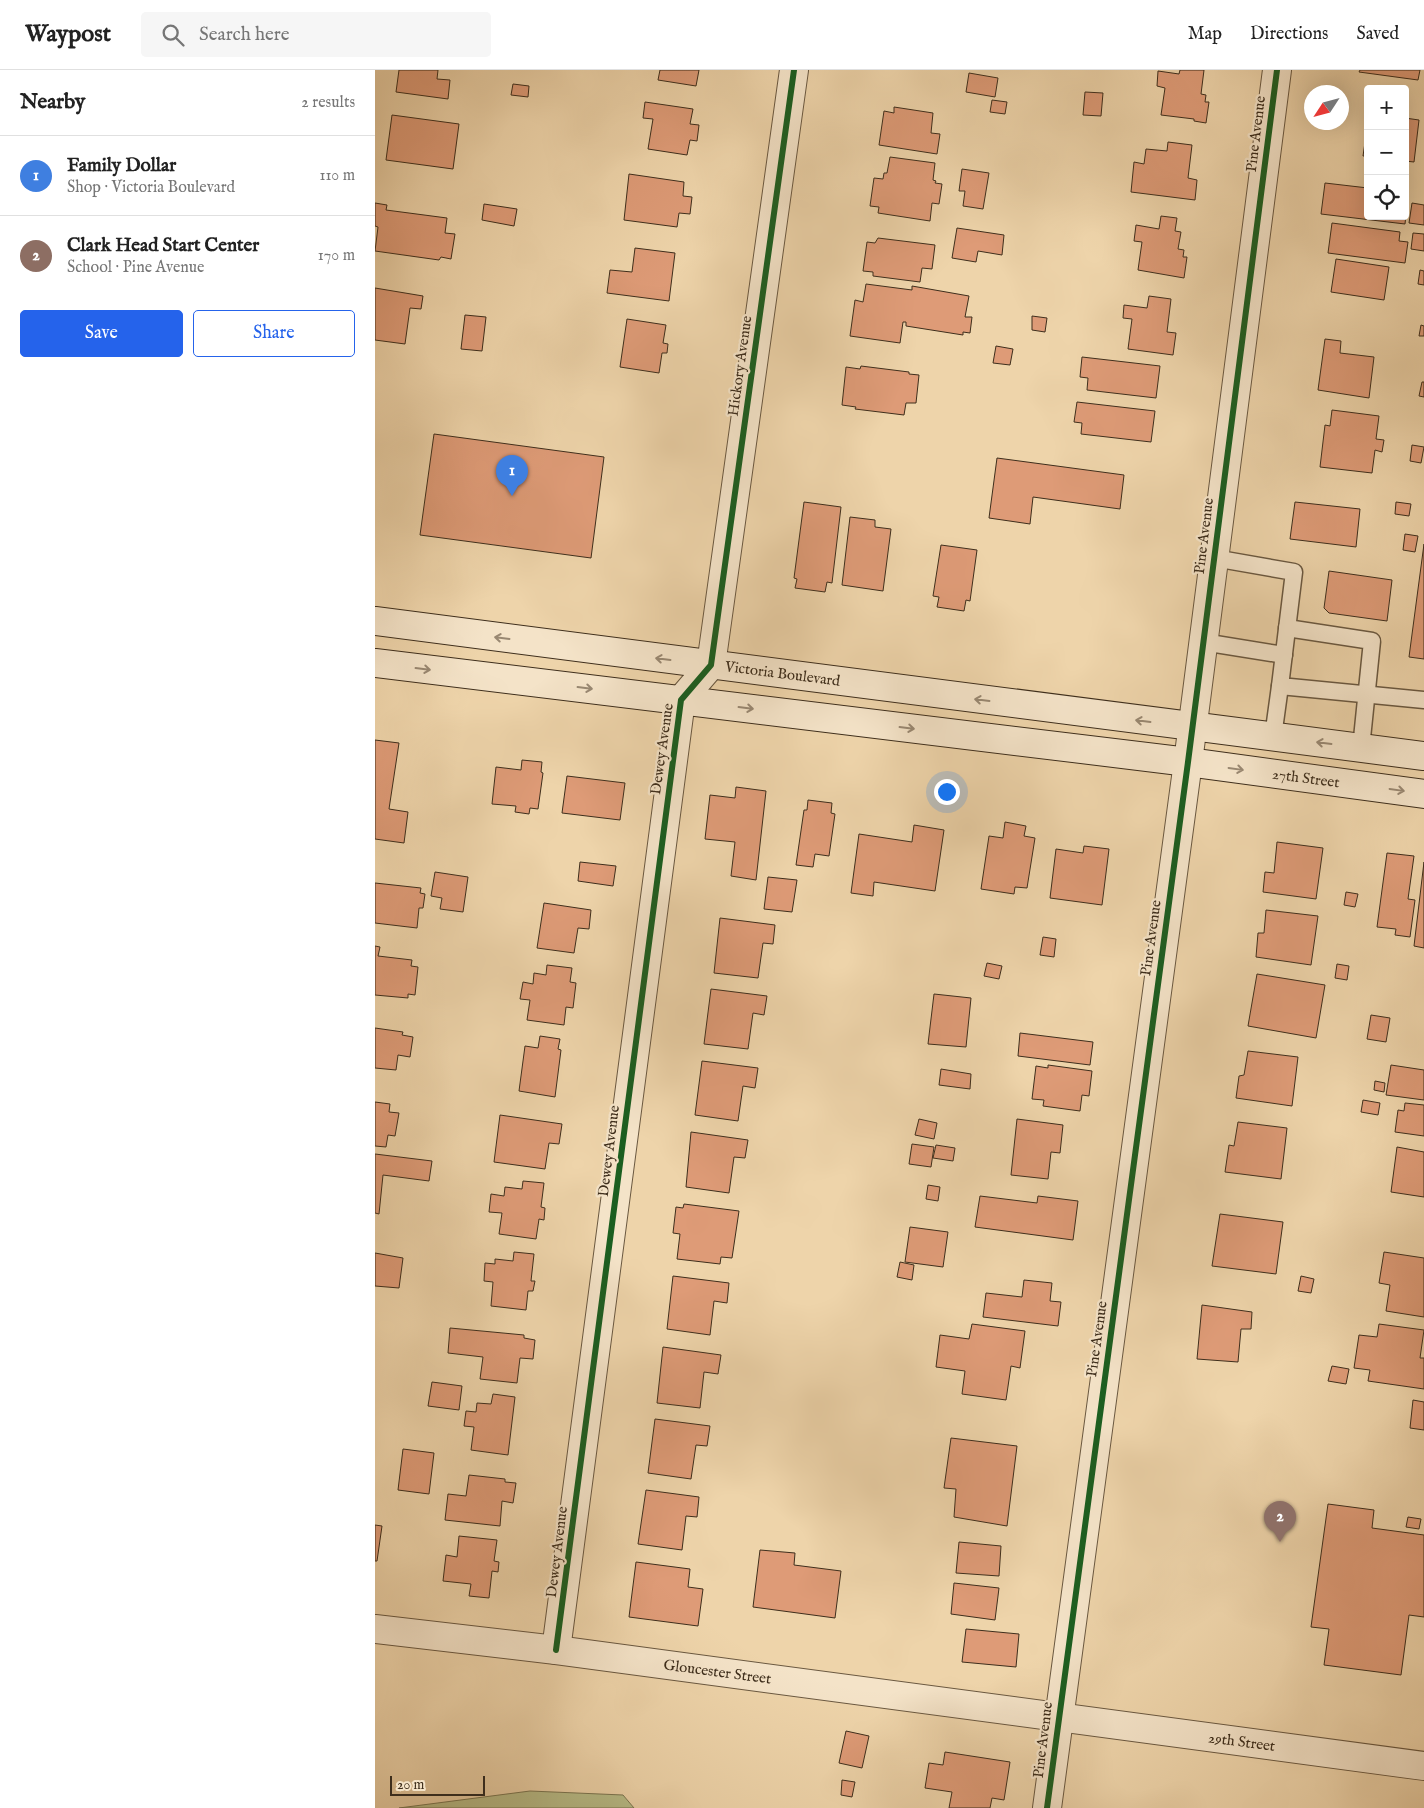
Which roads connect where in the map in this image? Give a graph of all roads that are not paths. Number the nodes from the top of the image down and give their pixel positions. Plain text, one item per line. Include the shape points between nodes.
1 (794, 70) edge
2 (1277, 70) edge
3 (1214, 558) junction
4 (375, 621) edge
5 (1287, 628) junction
6 (1203, 642) junction
7 (1284, 656) junction
8 (375, 663) edge
9 (711, 665) junction
10 (1280, 686) junction
11 (1367, 695) junction
12 (681, 700) junction
13 (1424, 700) edge
14 (1192, 727) junction
15 (1273, 737) junction
16 (1361, 748) junction
17 (1424, 756) edge
18 (1188, 762) junction
19 (1424, 794) edge
20 (375, 1629) edge
21 (556, 1650) junction
22 (1059, 1716) junction
23 (1424, 1766) edge
24 (1047, 1808) edge

1 - 9 street, Hickory Avenue
2 - 3 street, Pine Avenue
3 - 5 lane via 1294,572
3 - 6 street, Pine Avenue
9 -> 4 street, Victoria Boulevard
5 - 7 lane
5 - 11 lane via 1371,640
6 - 7 lane
6 - 14 street, Pine Avenue
7 - 10 lane
8 -> 12 street
9 - 12 street, Dewey Avenue
14 -> 9 street, Victoria Boulevard
10 - 11 lane
10 - 15 lane
11 - 13 lane
11 - 16 lane
12 -> 18 street
12 - 21 street, Dewey Avenue
14 - 15 street
14 - 18 street, Pine Avenue
16 -> 15 street
16 - 17 street
18 -> 19 street, 27th Street
18 - 22 street, Pine Avenue
20 - 21 street, Gloucester Street
21 - 22 street, Gloucester Street
22 - 23 street, 29th Street
22 - 24 street, Pine Avenue

